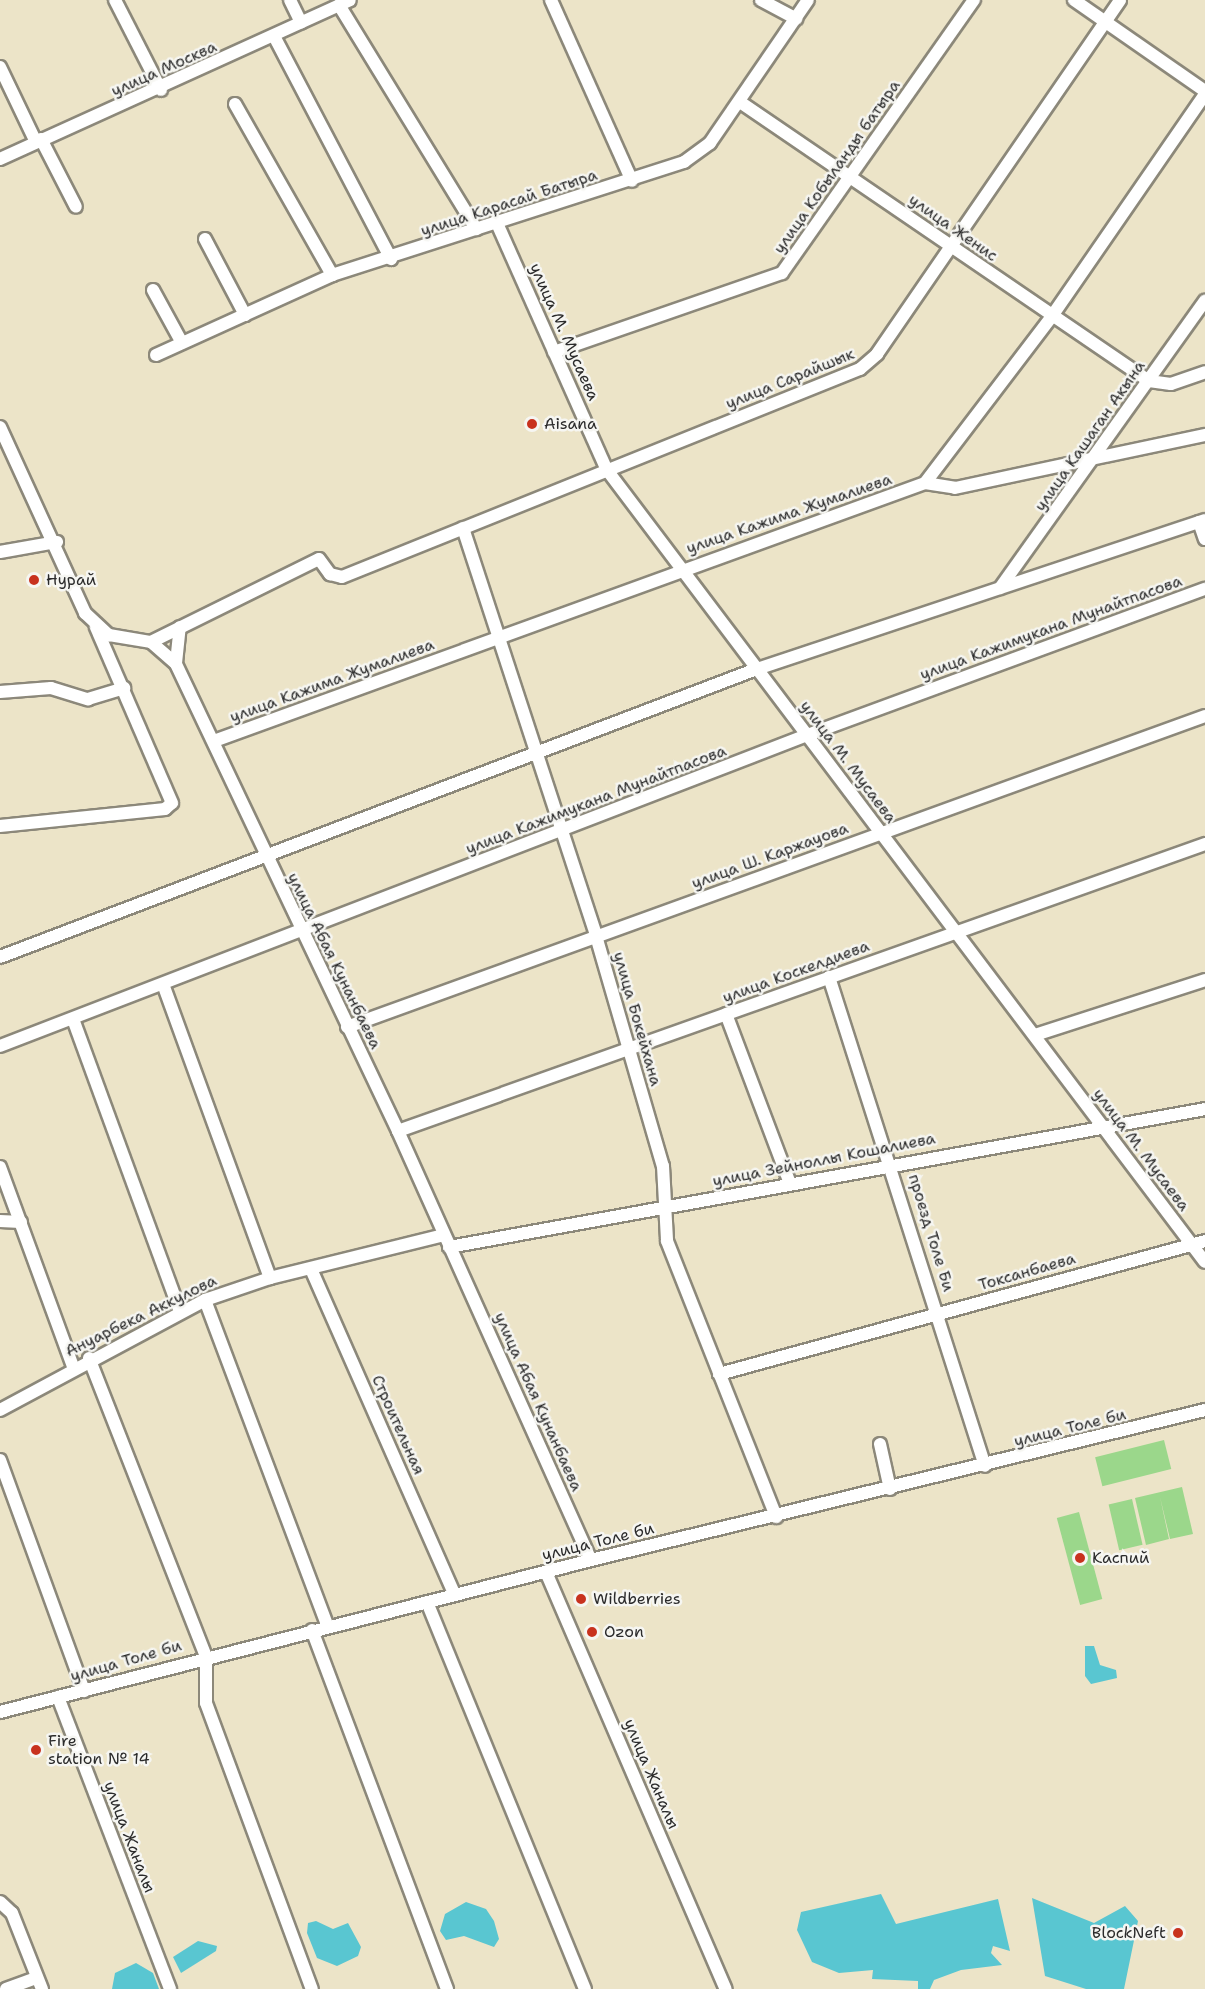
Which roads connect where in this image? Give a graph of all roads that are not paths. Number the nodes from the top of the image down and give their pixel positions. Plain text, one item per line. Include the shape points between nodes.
1 (115, 0) edge
2 (290, 0) edge
3 (551, 0) edge
4 (808, 0) edge
5 (974, 0) edge
6 (1074, 0) edge
7 (1120, 0) edge
8 (765, 1) edge
9 (344, 2) edge
10 (796, 19) junction
11 (1105, 22) junction
12 (301, 23) junction
13 (274, 36) junction
14 (0, 67) edge
15 (161, 90) junction
16 (1205, 93) edge
17 (740, 102) junction
18 (235, 104) dead end
19 (38, 140) junction
20 (0, 159) edge
21 (852, 178) junction
22 (632, 181) junction
23 (76, 207) dead end
24 (496, 221) junction
25 (476, 229) junction
26 (205, 239) dead end
27 (951, 247) junction
28 (391, 259) junction
29 (332, 275) junction
30 (153, 290) dead end
31 (1205, 301) edge
32 (245, 315) junction
33 (1052, 316) junction
34 (182, 343) junction
35 (554, 352) junction
36 (156, 355) dead end
37 (1205, 372) edge
38 (1149, 381) junction
39 (0, 427) edge
40 (1205, 435) edge
41 (1096, 460) junction
42 (607, 471) junction
43 (925, 483) junction
44 (1202, 521) edge
45 (463, 528) junction
46 (1205, 539) edge
47 (57, 542) junction
48 (0, 552) edge
49 (678, 571) junction
50 (1000, 588) junction
51 (1205, 589) edge
52 (96, 627) junction
53 (180, 627) junction
54 (500, 638) junction
55 (152, 642) junction
56 (176, 664) junction
57 (754, 670) junction
58 (124, 688) junction
59 (0, 692) edge
60 (1205, 716) edge
61 (810, 734) junction
62 (214, 741) junction
63 (539, 756) junction
64 (0, 826) edge
65 (563, 831) junction
66 (881, 833) junction
67 (1205, 844) edge
68 (267, 859) junction
69 (300, 932) junction
70 (953, 934) junction
71 (596, 936) junction
72 (2, 953) edge
73 (829, 977) junction
74 (1205, 980) edge
75 (163, 984) junction
76 (726, 1014) junction
77 (72, 1019) junction
78 (347, 1027) junction
79 (1035, 1035) junction
80 (0, 1046) edge
81 (628, 1049) junction
82 (1205, 1109) edge
83 (1101, 1125) junction
84 (398, 1131) junction
85 (893, 1164) junction
86 (0, 1167) edge
87 (789, 1181) junction
88 (663, 1209) junction
89 (0, 1221) edge
90 (21, 1222) junction
91 (444, 1235) junction
92 (1199, 1242) edge
93 (449, 1247) junction
94 (1205, 1262) edge
95 (311, 1269) junction
96 (270, 1278) junction
97 (205, 1300) junction
98 (180, 1312) junction
99 (939, 1314) junction
100 (88, 1358) junction
101 (74, 1367) junction
102 (719, 1374) junction
103 (0, 1410) edge
104 (1205, 1410) edge
105 (880, 1444) dead end
106 (0, 1460) edge
107 (986, 1466) junction
108 (890, 1489) junction
109 (776, 1517) junction
110 (591, 1560) junction
111 (546, 1572) junction
112 (454, 1595) junction
113 (427, 1602) junction
114 (328, 1627) junction
115 (312, 1630) junction
116 (206, 1657) junction
117 (84, 1691) junction
118 (58, 1697) junction
119 (0, 1712) edge
120 (0, 1902) edge
121 (39, 1983) edge
122 (6, 1989) edge
123 (170, 1989) edge
124 (312, 1989) edge
125 (447, 1989) edge
126 (585, 1989) edge
127 (726, 1989) edge

1 - 15 street
2 - 12 street
3 - 22 street
4 - 10 street, улица Карасай Батыра
5 - 21 street, улица Кобыланды батыра
6 - 11 street
7 - 11 street, улица Сарайшык
8 - 10 street
9 - 12 street, улица Москва
9 - 25 street, улица Москва
10 - 17 street, улица Карасай Батыра
11 - 16 street
11 - 27 street, улица Сарайшык
12 - 13 street, улица Москва
13 - 15 street, улица Москва
13 - 28 street
14 - 19 street
15 - 19 street, улица Москва
16 - 33 street
17 - 21 street, улица Женис
17 - 22 street, улица Карасай Батыра via 710,142 684,162
18 - 29 street
19 - 20 street, улица Москва
19 - 23 street
21 - 27 street, улица Женис
21 - 35 street, улица Кобыланды батыра via 782,273
22 - 24 street, улица Карасай Батыра
24 - 25 street, улица Карасай Батыра
24 - 35 street, улица М. Мусаева
25 - 28 street, улица Карасай Батыра
26 - 32 street
27 - 33 street, улица Женис
27 - 42 street, улица Сарайшык via 877,354 860,369
28 - 29 street, улица Карасай Батыра
29 - 32 street, улица Карасай Батыра
30 - 34 street
31 - 38 street, улица Кашаган Акына
32 - 34 street, улица Карасай Батыра
33 - 38 street, улица Женис
33 - 43 street
34 - 36 street, улица Карасай Батыра
35 - 42 street, улица М. Мусаева
37 - 38 street via 1171,384
38 - 41 street, улица Кашаган Акына
39 - 47 street
40 - 41 street
41 - 43 street via 955,488
41 - 50 street, улица Кашаган Акына
42 - 45 street, улица Сарайшык
42 - 49 street, улица М. Мусаева
43 - 49 street, улица Кажима Жумалиева
44 - 46 street
44 - 50 street
45 - 53 street, улица Сарайшык via 342,577 330,574 319,559
45 - 54 street, улица Бокейхана
47 - 48 street
47 - 52 street via 74,592
49 - 54 street, улица Кажима Жумалиева
49 - 57 street, улица М. Мусаева
50 - 57 street
51 - 61 street, улица Кажимукана Мунайтпасова
52 - 55 street, улица Абая Кунанбаева
52 - 58 street
53 - 55 street
53 - 56 street
54 - 62 street, улица Кажима Жумалиева
54 - 63 street, улица Бокейхана
55 - 56 street, улица Абая Кунанбаева
56 - 62 street, улица Абая Кунанбаева
57 - 61 street, улица М. Мусаева
57 - 63 street
58 - 59 street via 88,699 51,688
58 - 64 street via 172,803 165,809
60 - 66 street, улица Ш. Каржауова
61 - 65 street, улица Кажимукана Мунайтпасова
61 - 66 street, улица М. Мусаева
62 - 68 street, улица Абая Кунанбаева
63 - 65 street, улица Бокейхана
63 - 68 street
65 - 69 street, улица Кажимукана Мунайтпасова
65 - 71 street, улица Бокейхана
66 - 70 street, улица М. Мусаева
66 - 71 street, улица Ш. Каржауова
67 - 70 street, улица Коскелдиева
68 - 69 street, улица Абая Кунанбаева
68 - 72 street
69 - 75 street, улица Кажимукана Мунайтпасова
69 - 78 street, улица Абая Кунанбаева
70 - 73 street, улица Коскелдиева
70 - 79 street, улица М. Мусаева
71 - 78 street, улица Ш. Каржауова
71 - 81 street, улица Бокейхана
73 - 76 street, улица Коскелдиева
73 - 85 street, проезд Толе Би
74 - 79 street
75 - 77 street, улица Кажимукана Мунайтпасова
75 - 96 street
76 - 81 street, улица Коскелдиева
76 - 87 street
77 - 80 street, улица Кажимукана Мунайтпасова
77 - 98 street
78 - 84 street, улица Абая Кунанбаева
79 - 83 street, улица М. Мусаева
81 - 84 street, улица Коскелдиева
81 - 88 street, улица Бокейхана via 663,1166
82 - 83 street, улица Зейноллы Кошалиева
83 - 85 street, улица Зейноллы Кошалиева
83 - 92 street, улица М. Мусаева
84 - 91 street, улица Абая Кунанбаева
85 - 87 street, улица Зейноллы Кошалиева
85 - 99 street, проезд Толе Би
86 - 90 street
87 - 88 street, улица Зейноллы Кошалиева
88 - 93 street, улица Зейноллы Кошалиева
88 - 102 street, улица Бокейхана via 667,1241
89 - 90 street
90 - 101 street
91 - 93 street, улица Абая Кунанбаева
91 - 95 street, Ануарбека Аккулова
92 - 94 street, улица М. Мусаева
92 - 99 street, Токсанбаева
93 - 110 street, улица Абая Кунанбаева
95 - 96 street, Ануарбека Аккулова
95 - 112 street, Строительная
96 - 97 street, Ануарбека Аккулова
97 - 98 street, Ануарбека Аккулова
97 - 114 street
98 - 100 street, Ануарбека Аккулова
99 - 102 street, Токсанбаева
99 - 107 street, проезд Толе Би
100 - 101 street, Ануарбека Аккулова
100 - 116 street
101 - 103 street, Ануарбека Аккулова
102 - 109 street, улица Бокейхана
104 - 107 street, улица Толе би
105 - 108 street
106 - 117 street
107 - 108 street, улица Толе би
108 - 109 street, улица Толе би
109 - 110 street, улица Толе би
110 - 111 street, улица Толе би
111 - 112 street, улица Толе би
111 - 127 street, улица Жаналы
112 - 113 street, улица Толе би
113 - 114 street, улица Толе би
113 - 126 street
114 - 115 street, улица Толе би
115 - 116 street, улица Толе би
115 - 125 street
116 - 117 street, улица Толе би
116 - 124 street via 206,1703
117 - 118 street, улица Толе би
118 - 119 street, улица Толе би
118 - 123 street, улица Жаналы
120 - 121 street via 12,1913
121 - 122 street

